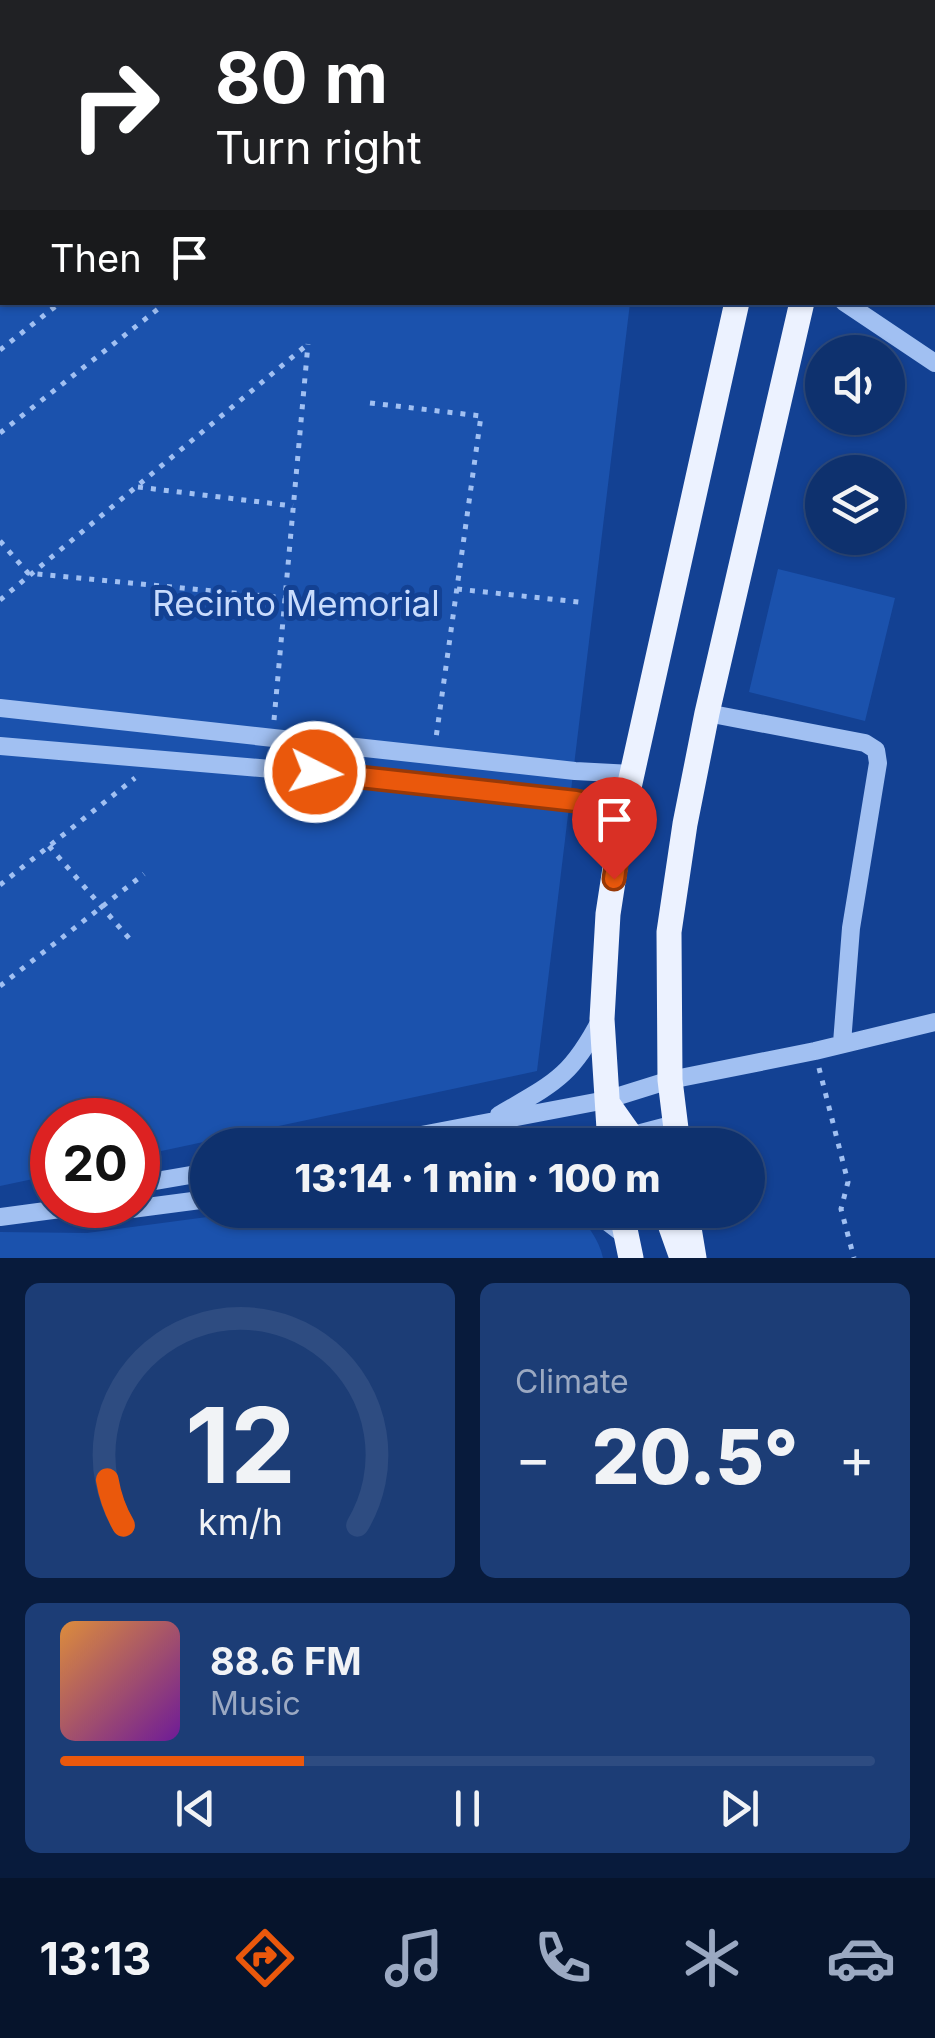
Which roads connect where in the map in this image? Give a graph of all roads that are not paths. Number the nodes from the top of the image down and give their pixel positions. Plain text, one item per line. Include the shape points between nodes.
1 (718, 305) edge
2 (736, 305) edge
3 (801, 305) edge
4 (848, 305) edge
5 (935, 363) edge
6 (724, 370) junction
7 (0, 708) edge
8 (707, 713) junction
9 (0, 746) edge
10 (356, 747) junction
11 (632, 774) junction
12 (354, 776) junction
13 (624, 810) junction
14 (602, 1019) junction
15 (935, 1022) edge
16 (842, 1043) junction
17 (670, 1080) junction
18 (606, 1100) junction
19 (482, 1126) junction
20 (470, 1128) edge
21 (613, 1128) edge
22 (675, 1128) edge
23 (190, 1175) edge
24 (160, 1180) edge
25 (190, 1201) edge
26 (160, 1205) edge
27 (30, 1212) edge
28 (0, 1216) edge
29 (610, 1228) edge
30 (671, 1228) edge
31 (689, 1228) edge
32 (628, 1247) edge
33 (682, 1258) edge
34 (694, 1258) edge

1 - 6 main road
2 - 6 main road
3 - 8 main road
4 - 5 street
6 - 11 main road
7 - 10 street
8 - 16 street via 876,750
8 - 17 main road via 669,932
9 - 12 street
10 - 11 street
10 - 12 street
11 - 13 main road
12 - 13 street
13 - 14 main road via 608,914
14 - 18 main road
14 - 19 street via 582,1056 560,1078
15 - 16 street
16 - 17 street
17 - 18 street
17 - 22 main road
18 - 19 street
18 - 21 main road
19 - 20 street
23 - 24 street
25 - 26 street
27 - 28 street
29 - 32 street
30 - 33 main road
31 - 34 main road

